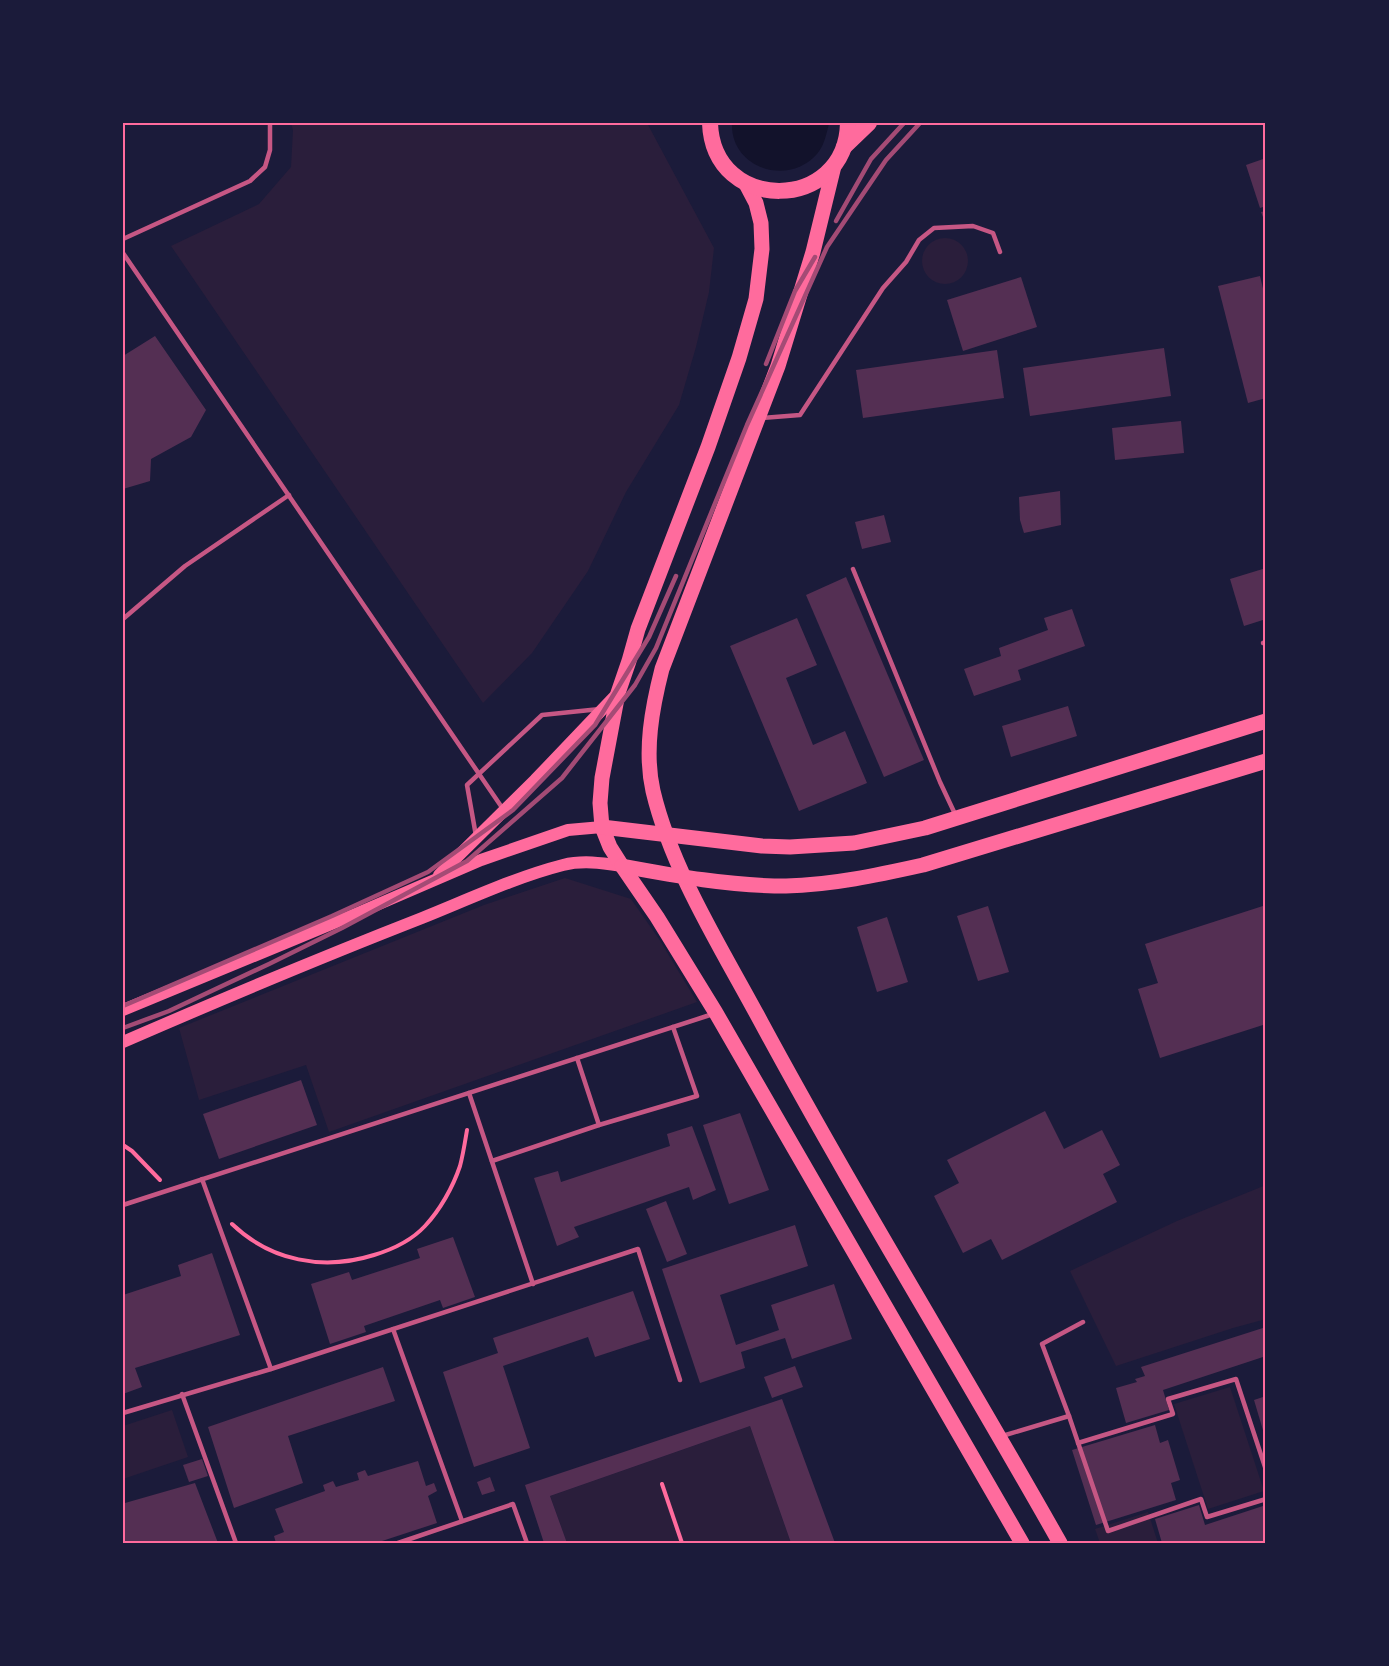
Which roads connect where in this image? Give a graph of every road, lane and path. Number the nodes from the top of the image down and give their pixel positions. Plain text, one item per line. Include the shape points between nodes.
1 (270, 123) edge
2 (710, 123) edge
3 (848, 123) edge
4 (869, 123) edge
5 (844, 147) junction
6 (834, 166) junction
7 (746, 184) junction
8 (123, 239) edge
9 (1000, 252) dead end
10 (123, 253) edge
11 (758, 418) junction
12 (289, 495) junction
13 (853, 569) dead end
14 (123, 619) edge
15 (618, 693) junction
16 (603, 709) junction
17 (1266, 721) edge
18 (1266, 761) edge
19 (479, 773) junction
20 (505, 811) junction
21 (957, 817) junction
22 (602, 827) junction
23 (666, 835) junction
24 (477, 839) junction
25 (622, 866) junction
26 (685, 878) junction
27 (434, 880) junction
28 (123, 1010) edge
29 (716, 1013) junction
30 (673, 1027) junction
31 (123, 1042) edge
32 (577, 1058) junction
33 (469, 1093) junction
34 (599, 1125) junction
35 (123, 1146) edge
36 (492, 1161) junction
37 (202, 1179) junction
38 (168, 1190) junction
39 (123, 1204) edge
40 (228, 1219) dead end
41 (533, 1284) junction
42 (1083, 1322) dead end
43 (393, 1329) junction
44 (271, 1369) junction
45 (680, 1380) dead end
46 (182, 1394) junction
47 (123, 1413) edge
48 (1069, 1416) junction
49 (999, 1437) junction
50 (1078, 1443) junction
51 (1266, 1470) edge
52 (662, 1484) dead end
53 (1266, 1499) edge
54 (462, 1521) junction
55 (236, 1543) edge
56 (398, 1543) edge
57 (527, 1543) edge
58 (682, 1543) edge
59 (1022, 1543) edge
60 (1060, 1543) edge

1 - 8 lane via 270,150 265,167 250,181
2 - 7 highway via 719,157
3 - 5 highway
4 - 5 highway
5 - 6 highway
6 - 7 highway via 808,186 794,191 761,190
6 - 11 main road via 813,252
7 - 15 main road via 761,223 762,249 753,310 740,358 641,621
9 - 11 lane via 993,233 973,226 934,228 919,240 883,288 800,415
10 - 12 lane
11 - 23 main road via 678,624 656,692 649,753 652,789
12 - 14 lane via 185,566
12 - 19 lane
13 - 21 lane
15 - 16 main road
15 - 22 main road via 602,778
16 - 19 lane via 542,715
16 - 20 main road
17 - 21 main road
18 - 26 main road via 872,877 788,886
19 - 20 lane
19 - 24 lane via 467,785
20 - 24 main road
21 - 23 main road via 889,837 823,846 762,846
22 - 23 main road
22 - 25 main road
22 - 27 main road via 568,831 527,843
23 - 26 main road
24 - 27 main road
25 - 26 main road
25 - 29 main road
25 - 31 main road via 576,863 528,876
26 - 49 main road via 779,1054
27 - 28 main road
29 - 30 lane
29 - 59 main road
30 - 32 lane
30 - 34 lane via 698,1096
32 - 33 lane
32 - 34 lane
33 - 36 lane
33 - 37 lane
33 - 40 path via 469,1121 460,1166 426,1226 407,1242 357,1261 304,1262 255,1242
34 - 36 lane
35 - 38 path
36 - 41 lane
37 - 38 lane
37 - 44 lane
38 - 39 lane
41 - 43 lane
41 - 45 lane via 638,1250
42 - 48 lane via 1042,1344
43 - 44 lane
43 - 54 lane
44 - 46 lane
46 - 47 lane
46 - 55 lane
48 - 49 lane
48 - 50 lane
49 - 60 main road
50 - 51 lane via 1173,1414 1168,1399 1236,1379
50 - 53 lane via 1108,1531 1201,1499 1207,1517
52 - 58 path
54 - 56 lane
54 - 57 lane via 513,1504

